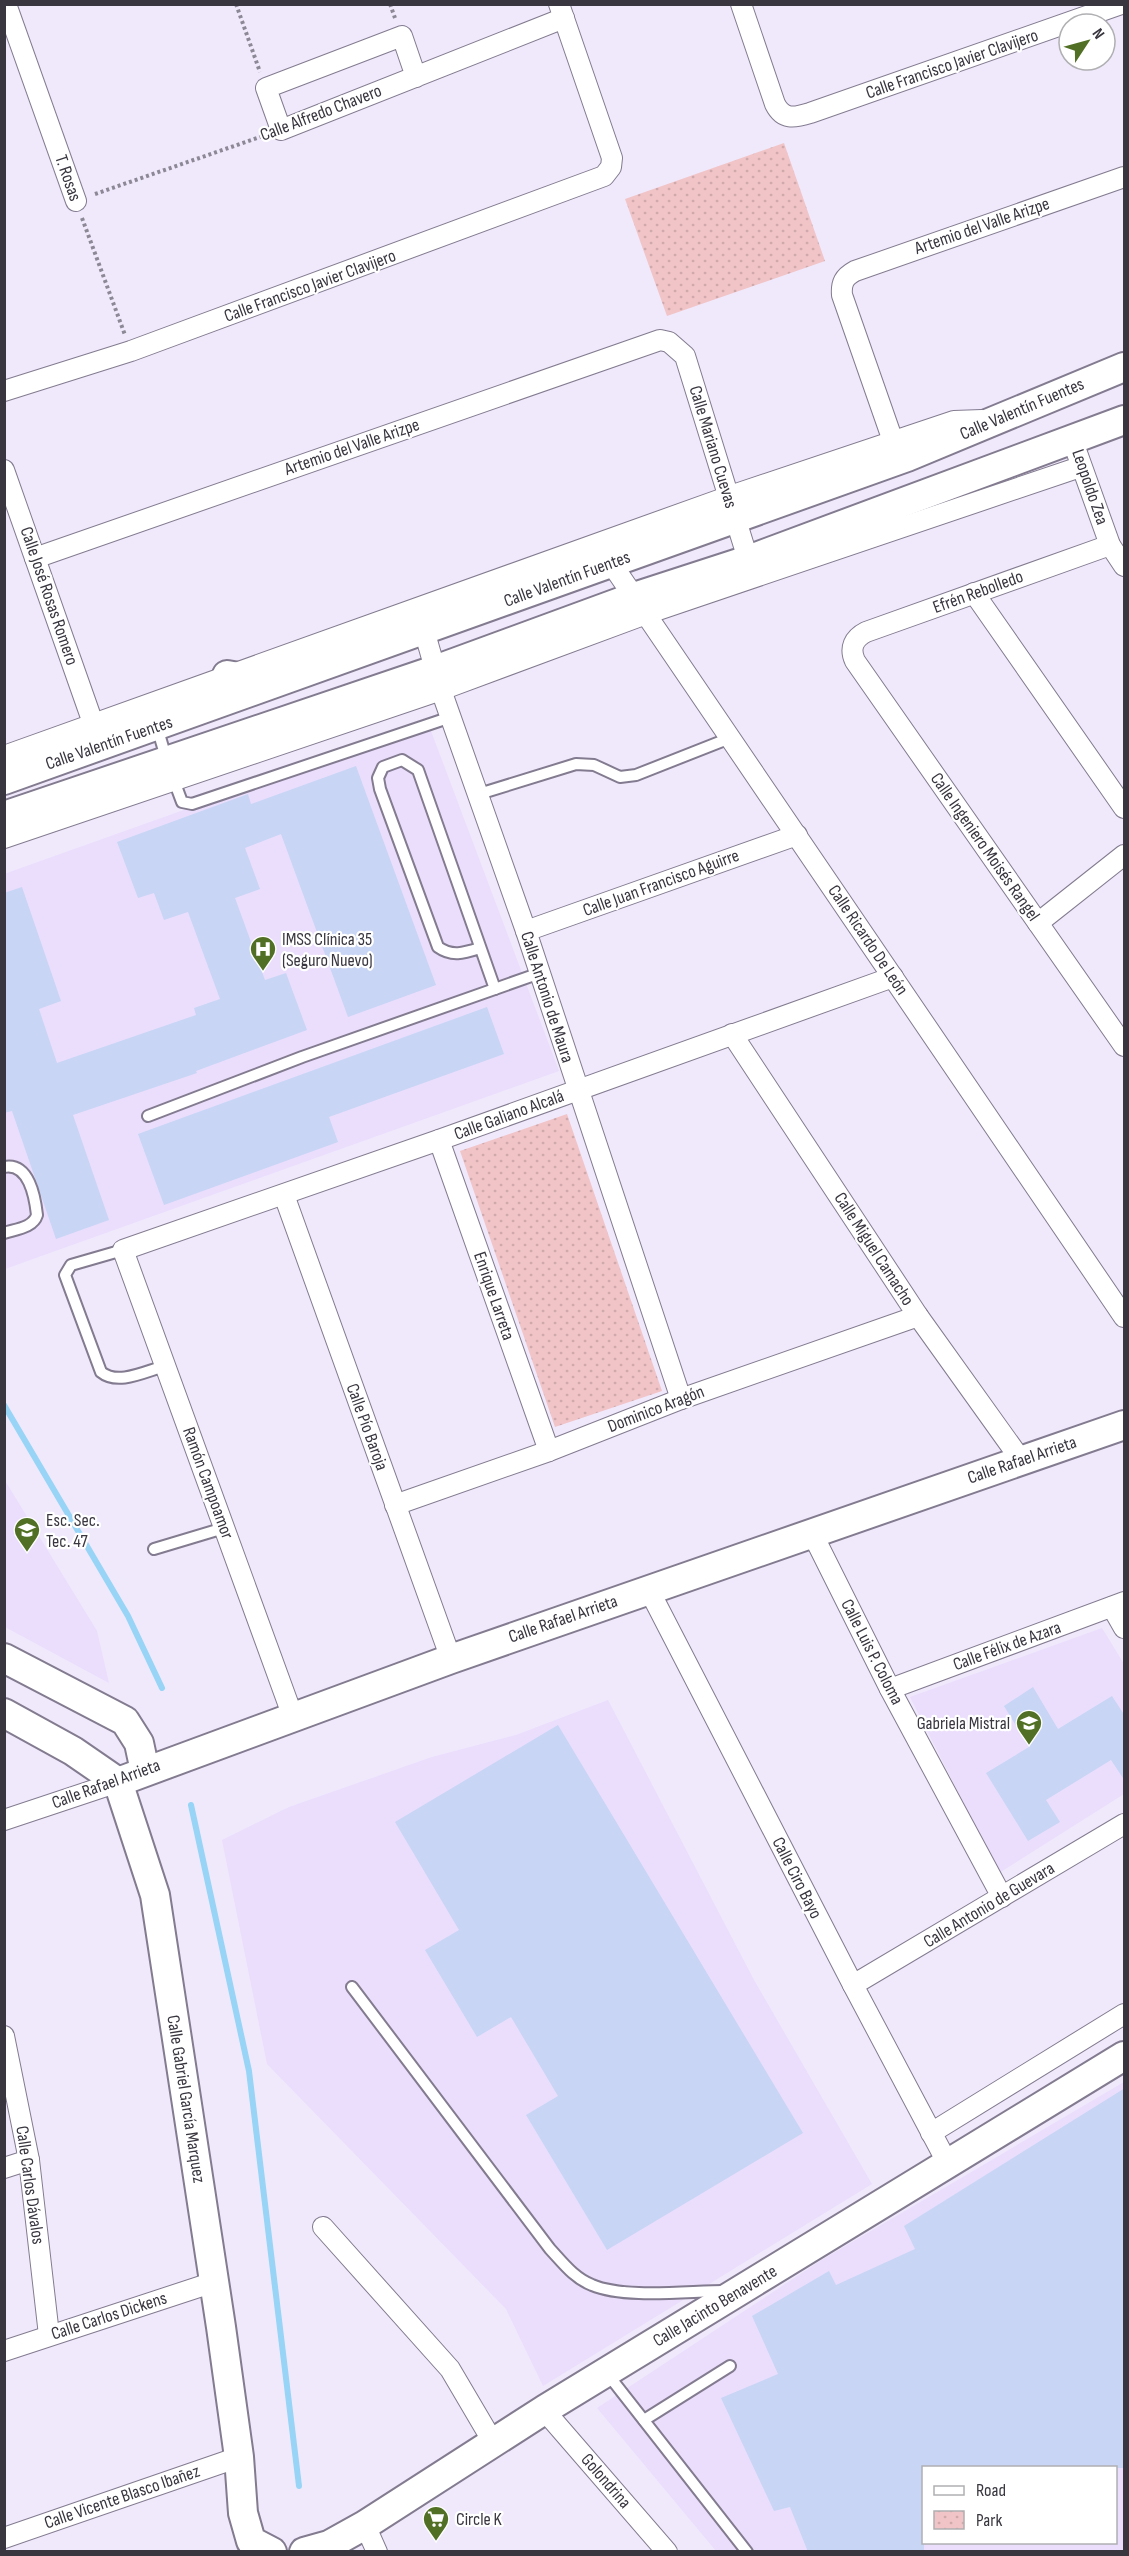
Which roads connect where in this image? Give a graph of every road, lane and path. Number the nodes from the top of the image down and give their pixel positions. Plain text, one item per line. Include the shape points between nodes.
1 (6, 4) edge
2 (236, 4) edge
3 (741, 4) edge
4 (1121, 4) edge
5 (561, 11) edge
6 (416, 77) junction
7 (266, 87) junction
8 (281, 130) junction
9 (1125, 177) edge
10 (76, 201) junction
11 (669, 342) joint
12 (131, 351) junction
13 (1125, 367) edge
14 (4, 391) edge
15 (996, 420) junction
16 (1125, 420) edge
17 (1073, 438) junction
18 (893, 441) junction
19 (1080, 467) junction
20 (4, 470) edge
21 (733, 507) junction
22 (1110, 545) junction
23 (35, 558) junction
24 (611, 563) junction
25 (1125, 566) edge
26 (751, 569) junction
27 (974, 593) junction
28 (640, 606) junction
29 (424, 630) junction
30 (852, 646) joint
31 (227, 675) junction
32 (438, 680) junction
33 (276, 684) junction
34 (451, 717) junction
35 (93, 723) junction
36 (156, 726) junction
37 (730, 738) junction
38 (4, 756) edge
39 (171, 771) junction
40 (4, 780) edge
41 (479, 794) junction
42 (1125, 808) edge
43 (4, 816) edge
44 (797, 835) junction
45 (4, 838) edge
46 (1125, 855) edge
47 (1038, 923) junction
48 (526, 932) junction
49 (480, 948) junction
50 (540, 973) junction
51 (893, 977) junction
52 (495, 989) junction
53 (732, 1034) junction
54 (1124, 1045) edge
55 (578, 1090) junction
56 (148, 1116) dead end
57 (439, 1140) junction
58 (4, 1167) edge
59 (285, 1195) junction
60 (4, 1233) edge
61 (123, 1250) junction
62 (918, 1316) junction
63 (1125, 1317) edge
64 (165, 1366) junction
65 (681, 1399) junction
66 (1125, 1425) edge
67 (549, 1451) junction
68 (1021, 1460) junction
69 (395, 1505) junction
70 (224, 1528) junction
71 (812, 1533) junction
72 (154, 1549) dead end
73 (649, 1590) junction
74 (1118, 1605) edge
75 (1125, 1628) edge
76 (4, 1658) edge
77 (451, 1659) junction
78 (890, 1689) junction
79 (4, 1713) edge
80 (293, 1717) junction
81 (145, 1771) junction
82 (118, 1782) junction
83 (4, 1820) edge
84 (1125, 1824) edge
85 (1002, 1897) junction
86 (853, 1985) junction
87 (351, 1987) dead end
88 (1125, 2014) edge
89 (4, 2036) edge
90 (1125, 2056) edge
91 (931, 2133) junction
92 (29, 2160) junction
93 (948, 2164) junction
94 (4, 2168) edge
95 (323, 2227) dead end
96 (214, 2282) junction
97 (740, 2290) junction
98 (49, 2335) junction
99 (4, 2351) edge
100 (730, 2366) dead end
101 (606, 2372) junction
102 (544, 2410) junction
103 (644, 2420) junction
104 (493, 2442) junction
105 (238, 2457) junction
106 (365, 2525) junction
107 (4, 2538) edge
108 (257, 2548) edge
109 (321, 2550) edge
110 (377, 2552) edge
111 (667, 2552) edge
112 (747, 2552) edge

1 - 10 street, T. Rosas
2 - 7 path
3 - 4 street, Calle Francisco Javier Clavijero via 775,104 782,114 796,117
5 - 6 street, Calle Alfredo Chavero
5 - 12 street, Calle Francisco Javier Clavijero via 612,158 610,169 601,178
6 - 7 street via 402,36
6 - 8 street, Calle Alfredo Chavero
7 - 8 street
8 - 10 path, Calle Alfredo Chavero
9 - 18 street, Artemio del Valle Arizpe via 855,271 843,281 842,295
10 - 12 path, T. Rosas
11 - 21 street, Calle Mariano Cuevas via 685,356
11 - 23 street, Artemio del Valle Arizpe via 651,342
12 - 14 street, Calle Francisco Javier Clavijero
13 - 15 street, Calle Valentín Fuentes
15 - 18 street via 954,421
15 - 21 street, Calle Valentín Fuentes via 907,457
16 - 17 street, Calle Valentín Fuentes
17 - 19 street, Leopoldo Zea
17 - 26 street, Calle Valentín Fuentes
18 - 21 street
19 - 22 street, Leopoldo Zea
19 - 26 street
20 - 23 street, Calle José Rosas Romero
21 - 24 street, Calle Valentín Fuentes
21 - 26 street, Calle Mariano Cuevas
21 - 31 street
22 - 25 street, Leopoldo Zea
22 - 27 street, Efrén Rebolledo
23 - 35 street, Calle José Rosas Romero
24 - 28 street, Calle Ricardo De León
24 - 29 street, Calle Valentín Fuentes
26 - 28 street, Calle Valentín Fuentes
27 - 30 street, Efrén Rebolledo via 866,632
27 - 42 street
28 - 32 street, Calle Valentín Fuentes
28 - 37 street, Calle Ricardo De León
29 - 32 street, Calle Antonio de Maura
29 - 33 street, Calle Valentín Fuentes
30 - 47 street, Calle Ingeniero Moisés Rangel via 855,661
31 - 33 street
31 - 35 street
32 - 34 street, Calle Antonio de Maura
32 - 39 street, Calle Valentín Fuentes
33 - 36 street, Calle Valentín Fuentes
34 - 39 lane via 192,804 182,802
34 - 41 street, Calle Antonio de Maura
35 - 38 street
36 - 39 lane
36 - 40 street, Calle Valentín Fuentes
37 - 41 lane via 636,775 620,777 594,765 576,764
37 - 44 street, Calle Ricardo De León
39 - 43 street, Calle Valentín Fuentes
39 - 45 street
41 - 48 street, Calle Antonio de Maura
44 - 48 street, Calle Juan Francisco Aguirre
44 - 51 street, Calle Ricardo De León
46 - 47 street
47 - 54 street, Calle Ingeniero Moisés Rangel
48 - 50 street, Calle Antonio de Maura
49 - 49 lane via 418,770 402,760 382,767 380,789 438,946 447,953 460,954
49 - 52 lane
50 - 52 lane
50 - 55 street, Calle Antonio de Maura
51 - 53 street, Calle Galiano Alcalá
51 - 63 street, Calle Ricardo De León
52 - 56 lane
53 - 55 street, Calle Galiano Alcalá
53 - 62 street, Calle Miguel Camacho
55 - 57 street, Calle Galiano Alcalá
55 - 65 street, Calle Antonio de Maura
57 - 59 street, Calle Galiano Alcalá
57 - 67 street, Enrique Larreta
58 - 60 lane via 14,1167 26,1176 37,1215 29,1225
59 - 61 street, Calle Galiano Alcalá
59 - 69 street, Calle Pío Baroja
61 - 64 street, Ramón Campoamor
61 - 64 lane via 71,1265 65,1275 101,1372 119,1379
62 - 65 street, Dominico Aragón
62 - 68 street, Calle Miguel Camacho
64 - 70 street, Ramón Campoamor
65 - 67 street, Dominico Aragón
66 - 68 street, Calle Rafael Arrieta
67 - 69 street, Dominico Aragón
68 - 71 street, Calle Rafael Arrieta
69 - 77 street, Calle Pío Baroja
70 - 72 lane
70 - 80 street, Ramón Campoamor
71 - 73 street, Calle Rafael Arrieta
71 - 78 street, Calle Luis P. Coloma
73 - 77 street, Calle Rafael Arrieta
73 - 86 street, Calle Ciro Bayo
74 - 75 street
74 - 78 street, Calle Félix de Azara
76 - 81 street via 125,1721 139,1743
77 - 80 street, Calle Rafael Arrieta
78 - 85 street, Calle Luis P. Coloma
79 - 82 street via 73,1751
80 - 81 street, Calle Rafael Arrieta
81 - 82 street, Calle Rafael Arrieta
82 - 83 street, Calle Rafael Arrieta
82 - 96 street, Calle Gabriel García Marquez via 155,1895
84 - 85 street, Calle Antonio de Guevara
85 - 86 street, Calle Antonio de Guevara
86 - 91 street, Calle Ciro Bayo
87 - 97 lane via 573,2274 590,2285 614,2292
88 - 91 street
89 - 92 street, Calle Carlos Dávalos
90 - 93 street, Calle Jacinto Benavente
91 - 93 street, Calle Ciro Bayo
92 - 94 street
92 - 98 street, Calle Carlos Dávalos
93 - 97 street, Calle Jacinto Benavente
95 - 104 street via 450,2369
96 - 98 street, Calle Carlos Dickens
96 - 105 street, Calle Gabriel García Marquez
97 - 101 street, Calle Jacinto Benavente
98 - 99 street, Calle Carlos Dickens
100 - 103 lane
101 - 102 street, Calle Jacinto Benavente
101 - 103 lane
102 - 104 street, Calle Jacinto Benavente
102 - 111 street, Golondrina
103 - 112 lane
104 - 106 street, Calle Jacinto Benavente
105 - 107 street, Calle Vicente Blasco Ibañez
105 - 108 street, Calle Gabriel García Marquez via 243,2513
106 - 109 street, Calle Jacinto Benavente
106 - 110 street

